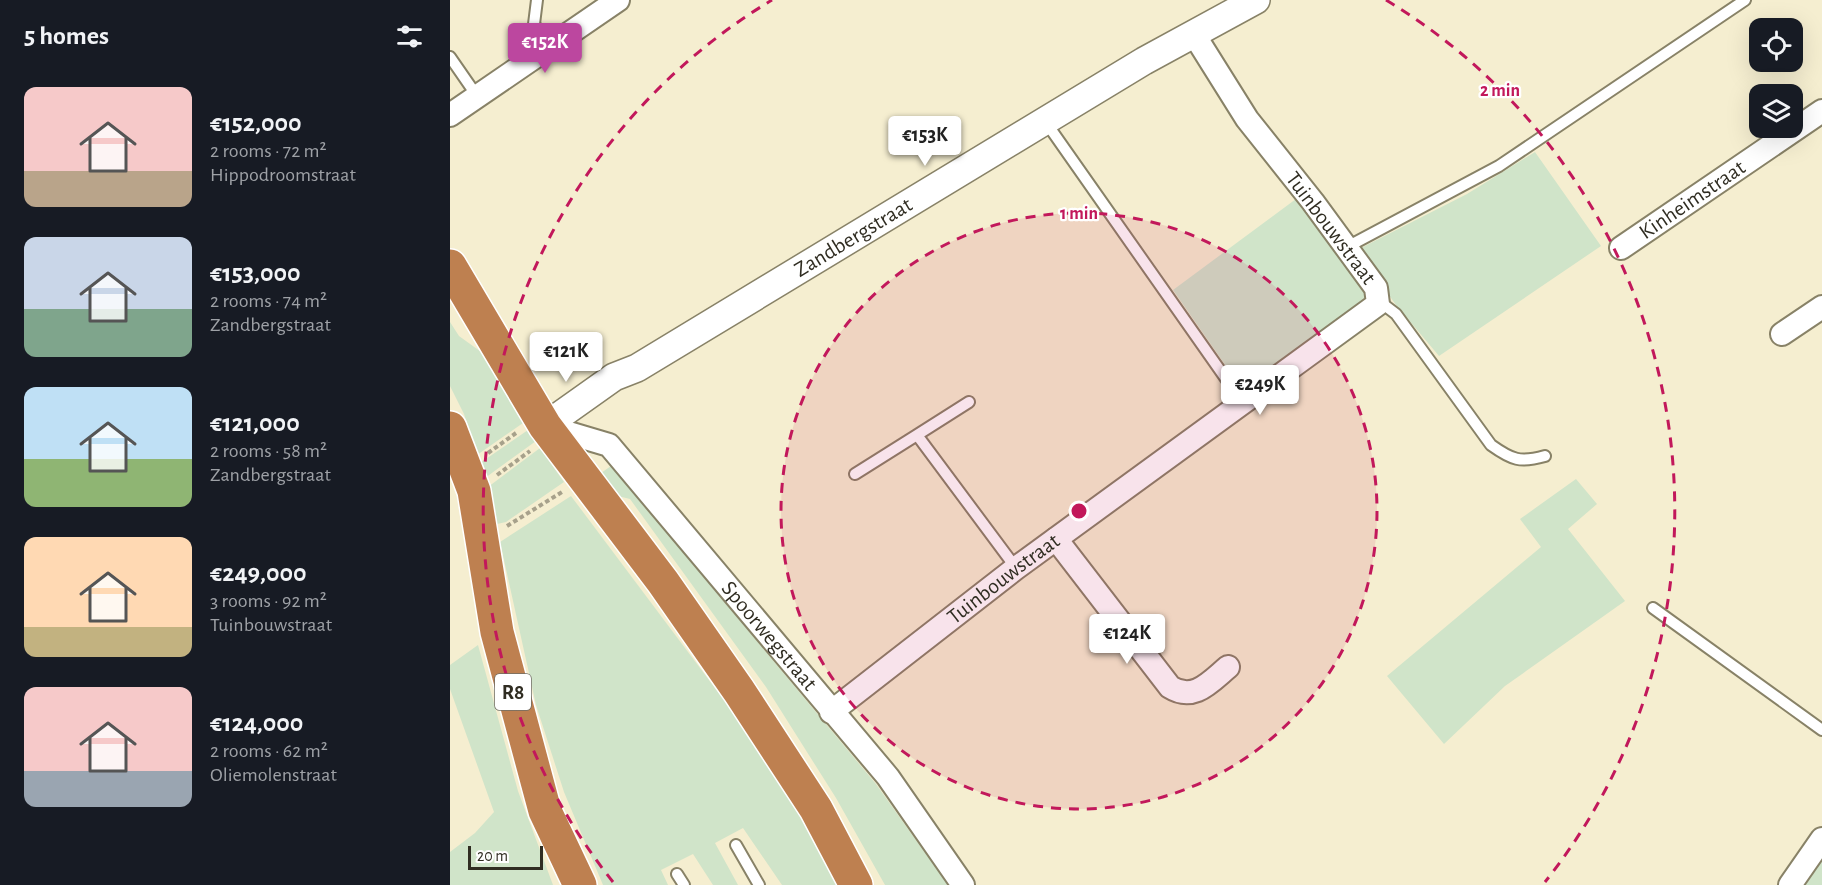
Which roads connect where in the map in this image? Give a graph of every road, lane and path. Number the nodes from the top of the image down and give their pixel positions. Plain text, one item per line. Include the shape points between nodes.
1 (537, 0) edge
2 (618, 0) edge
3 (1256, 0) edge
4 (1745, 0) edge
5 (1195, 36) junction
6 (550, 46) junction
7 (450, 57) edge
8 (477, 96) junction
9 (450, 115) edge
10 (1820, 117) edge
11 (1045, 121) junction
12 (1347, 248) junction
13 (1621, 248) dead end
14 (450, 266) edge
15 (1379, 301) junction
16 (1822, 307) edge
17 (1782, 334) dead end
18 (969, 402) dead end
19 (1244, 403) junction
20 (545, 426) junction
21 (450, 428) edge
22 (917, 435) junction
23 (1545, 456) dead end
24 (855, 474) dead end
25 (584, 477) junction
26 (470, 479) junction
27 (1056, 539) junction
28 (483, 541) junction
29 (1016, 568) junction
30 (1653, 608) dead end
31 (1228, 667) dead end
32 (831, 711) junction
33 (1822, 730) edge
34 (1822, 839) edge
35 (736, 844) dead end
36 (677, 874) dead end
37 (580, 885) edge
38 (684, 885) edge
39 (759, 885) edge
40 (856, 885) edge
41 (963, 885) edge
42 (1790, 885) edge

1 - 6 lane via 534,24
2 - 6 street
3 - 5 street, Zandbergstraat
4 - 12 lane via 1499,166
5 - 11 street, Zandbergstraat via 1144,61
5 - 12 street, Tuinbouwstraat via 1247,119
6 - 8 street
7 - 8 lane
8 - 9 street
10 - 13 street, Kinheimstraat
11 - 19 lane
11 - 20 street, Zandbergstraat via 638,368 614,377
12 - 15 street, Tuinbouwstraat via 1376,288
14 - 20 highway
15 - 19 street, Tuinbouwstraat via 1374,310
15 - 23 lane via 1396,314 1491,445 1508,457 1526,462
16 - 17 street
18 - 22 lane
19 - 27 street, Tuinbouwstraat
20 - 25 highway
20 - 26 path via 525,426
20 - 26 path via 538,446
20 - 32 street, Spoorwegstraat via 609,445
21 - 26 highway
22 - 24 lane
22 - 29 lane
25 - 28 path
25 - 40 highway via 739,691 816,809
26 - 28 highway, R8
27 - 29 street, Tuinbouwstraat
27 - 31 street via 1170,687 1183,693 1196,692
28 - 37 highway, R8 via 497,632 545,811
29 - 32 street, Tuinbouwstraat
30 - 33 lane
32 - 41 street, Spoorwegstraat via 888,777
34 - 42 street
35 - 39 lane
36 - 38 lane

